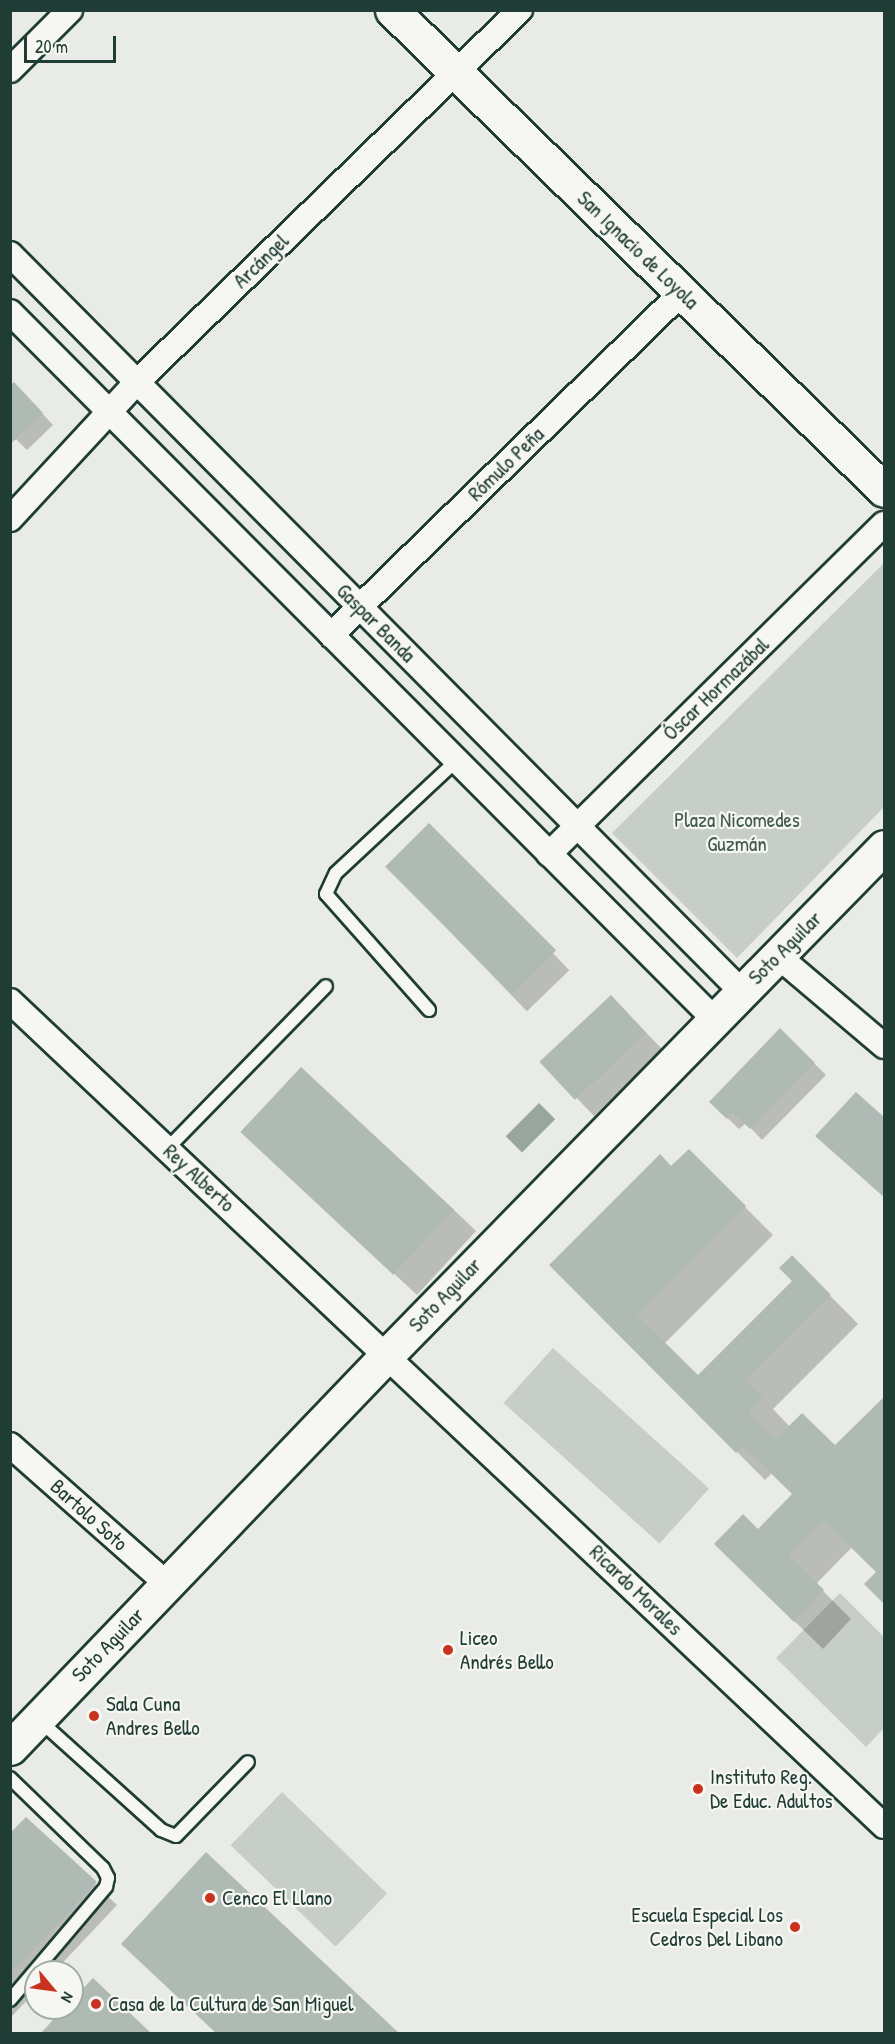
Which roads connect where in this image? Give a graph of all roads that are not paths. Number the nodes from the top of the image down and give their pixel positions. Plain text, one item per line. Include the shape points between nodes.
1 (70, 10) edge
2 (392, 10) edge
3 (520, 10) edge
4 (10, 70) edge
5 (455, 73) junction
6 (10, 254) edge
7 (681, 293) junction
8 (10, 312) edge
9 (137, 382) junction
10 (110, 412) junction
11 (885, 490) edge
12 (10, 519) edge
13 (885, 524) edge
14 (360, 607) junction
15 (331, 634) junction
16 (456, 761) junction
17 (577, 826) junction
18 (885, 847) edge
19 (549, 854) junction
20 (778, 956) junction
21 (326, 986) dead end
22 (742, 992) junction
23 (10, 1001) edge
24 (429, 1010) dead end
25 (715, 1020) junction
26 (885, 1046) edge
27 (168, 1148) junction
28 (388, 1354) junction
29 (10, 1445) edge
30 (167, 1584) junction
31 (38, 1719) junction
32 (10, 1748) edge
33 (248, 1762) dead end
34 (10, 1778) edge
35 (885, 1826) edge
36 (10, 2000) edge

1 - 4 street
2 - 5 street, San Ignacio de Loyola
3 - 5 street, Arcángel
5 - 7 street, San Ignacio de Loyola
5 - 9 street, Arcángel
6 - 9 street, Gaspar Banda
7 - 11 street, San Ignacio de Loyola
7 - 14 street, Rómulo Peña
8 - 10 street, Gaspar Banda
9 - 10 street, Arcángel
9 - 14 street, Gaspar Banda
10 - 12 street, Arcángel
10 - 15 street, Gaspar Banda
13 - 17 street, Óscar Hormazábal
14 - 15 street, Rómulo Peña
14 - 17 street, Gaspar Banda
15 - 16 street, Gaspar Banda
16 - 19 street, Gaspar Banda
16 - 24 lane via 336,873 327,894
17 - 19 street, Óscar Hormazábal
17 - 22 street, Gaspar Banda
18 - 20 street, Soto Aguilar
19 - 25 street, Gaspar Banda
20 - 22 street, Soto Aguilar
20 - 26 street
21 - 27 lane
22 - 25 street, Soto Aguilar
23 - 27 street, Rey Alberto
25 - 28 street, Soto Aguilar
27 - 28 street, Rey Alberto
28 - 30 street, Soto Aguilar
28 - 35 street, Ricardo Morales
29 - 30 street, Bartolo Soto
30 - 31 street, Soto Aguilar
31 - 32 street, Soto Aguilar
31 - 33 lane via 161,1830 176,1836
34 - 36 lane via 103,1868 108,1878 106,1887

